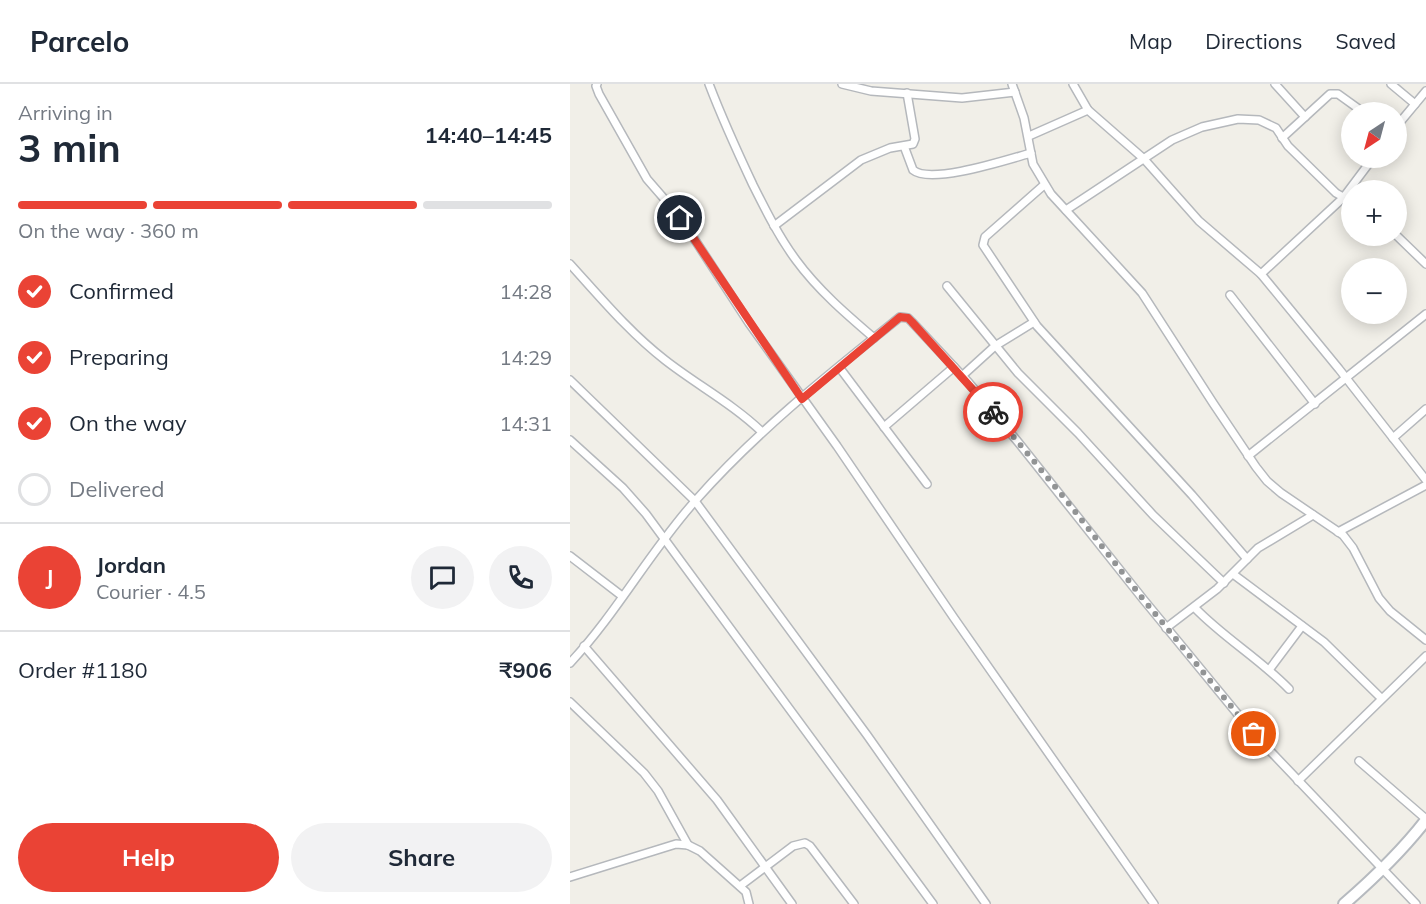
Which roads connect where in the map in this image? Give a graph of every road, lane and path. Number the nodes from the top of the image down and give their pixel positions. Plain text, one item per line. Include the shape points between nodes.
1 (597, 84) edge
2 (709, 84) edge
3 (842, 84) edge
4 (1012, 84) edge
5 (1073, 84) edge
6 (1275, 84) edge
7 (1391, 84) edge
8 (1426, 91) edge
9 (1015, 92) junction
10 (907, 93) junction
11 (1348, 102) edge
12 (1415, 104) junction
13 (1088, 110) junction
14 (1407, 114) edge
15 (1305, 117) junction
16 (1029, 136) junction
17 (1282, 138) junction
18 (904, 146) junction
19 (1032, 153) junction
20 (1144, 159) junction
21 (1044, 185) junction
22 (1341, 196) edge
23 (1341, 200) edge
24 (1066, 210) junction
25 (774, 226) junction
26 (1407, 246) edge
27 (570, 264) edge
28 (1426, 264) edge
29 (1261, 274) junction
30 (947, 286) dead end
31 (1230, 295) dead end
32 (1426, 314) edge
33 (1034, 322) junction
34 (874, 338) junction
35 (995, 346) junction
36 (839, 367) junction
37 (954, 367) junction
38 (962, 376) junction
39 (1347, 378) junction
40 (570, 380) edge
41 (802, 399) junction
42 (1315, 404) junction
43 (1426, 409) edge
44 (884, 427) junction
45 (762, 432) junction
46 (1393, 438) junction
47 (570, 440) edge
48 (1248, 456) junction
49 (1426, 480) edge
50 (927, 484) dead end
51 (1426, 485) edge
52 (695, 501) junction
53 (1312, 516) junction
54 (1338, 532) junction
55 (665, 538) junction
56 (570, 556) edge
57 (1247, 559) junction
58 (1233, 574) junction
59 (1224, 583) junction
60 (622, 596) junction
61 (1195, 608) junction
62 (1302, 626) junction
63 (1166, 628) junction
64 (1426, 640) edge
65 (584, 646) junction
66 (1426, 656) edge
67 (570, 663) edge
68 (1269, 670) junction
69 (1289, 689) dead end
70 (1381, 699) junction
71 (570, 702) edge
72 (1359, 761) dead end
73 (1298, 781) junction
74 (1426, 820) edge
75 (688, 845) junction
76 (765, 866) junction
77 (1383, 870) junction
78 (570, 877) edge
79 (740, 886) junction
80 (749, 904) edge
81 (792, 904) edge
82 (854, 904) edge
83 (933, 904) edge
84 (986, 904) edge
85 (1154, 904) edge
86 (1344, 904) edge
87 (1416, 904) edge

1 - 41 street via 647,179 680,218
2 - 25 street
3 - 10 street
4 - 9 street
5 - 13 street
6 - 15 street
7 - 12 street
8 - 12 street
9 - 10 street via 962,98
9 - 16 street
10 - 18 street via 915,139 913,144
11 - 15 street via 1330,94
12 - 14 street
13 - 16 street
13 - 20 street
15 - 17 street
16 - 19 street
17 - 20 street via 1276,128 1259,120 1238,119 1187,132
17 - 22 street
18 - 19 street via 913,170 923,175 978,169
18 - 25 street via 861,160
19 - 21 street
20 - 24 street
20 - 29 street via 1199,221
21 - 24 street
21 - 33 street via 983,240
23 - 29 street
24 - 48 street via 1142,293
25 - 34 street via 820,288
26 - 28 street
27 - 45 street via 656,352
29 - 39 street
30 - 35 street
31 - 42 street
32 - 39 street
33 - 35 street
33 - 57 street
34 - 36 street
34 - 37 street via 900,317 908,318
35 - 38 street
35 - 59 street via 1153,515
36 - 41 street
36 - 44 street
37 - 38 street
37 - 44 street
38 - 63 street
39 - 42 street
39 - 46 street
40 - 52 street
41 - 45 street
41 - 85 street
42 - 48 street
43 - 46 street
44 - 50 street
45 - 52 street
46 - 49 street
47 - 55 street via 623,488
48 - 53 street via 1267,481
51 - 54 street
52 - 55 street
52 - 84 street
53 - 54 street
53 - 57 street via 1257,548
54 - 64 street via 1353,548 1379,598
55 - 60 street
55 - 83 street
56 - 60 street
57 - 58 street
58 - 59 street
58 - 62 street
59 - 61 street
60 - 65 street
61 - 63 street
61 - 68 street
62 - 68 street
62 - 70 street via 1340,656
63 - 73 street
65 - 67 street
65 - 76 street via 717,800
66 - 70 street
68 - 69 street
70 - 73 street
71 - 75 street via 644,773
72 - 74 street
73 - 77 street
74 - 77 street
75 - 78 street via 676,844
75 - 79 street
76 - 79 street
76 - 81 street
76 - 82 street via 805,843
77 - 86 street
77 - 87 street
79 - 80 street

